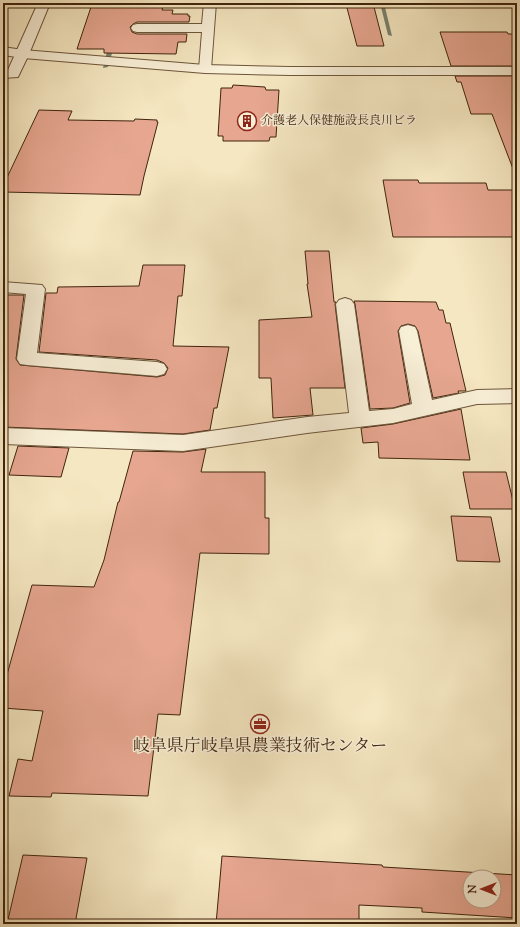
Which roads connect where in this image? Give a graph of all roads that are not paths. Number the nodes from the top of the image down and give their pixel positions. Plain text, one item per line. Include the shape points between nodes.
1 (44, 3) edge
2 (210, 3) edge
3 (137, 28) dead end
4 (208, 28) junction
5 (3, 51) edge
6 (23, 54) junction
7 (205, 69) junction
8 (517, 71) edge
9 (7, 78) edge
10 (3, 288) edge
11 (345, 304) dead end
12 (408, 331) dead end
13 (157, 369) dead end
14 (517, 396) edge
15 (423, 409) junction
16 (360, 419) junction
17 (3, 436) edge

1 - 6 street
2 - 4 street
3 - 4 street
4 - 7 street
5 - 6 street
6 - 7 street
6 - 9 street
7 - 8 street
10 - 13 street via 36,289 27,359
11 - 16 street
12 - 15 street
14 - 15 street via 477,397
15 - 16 street via 392,416
16 - 17 street via 183,443

